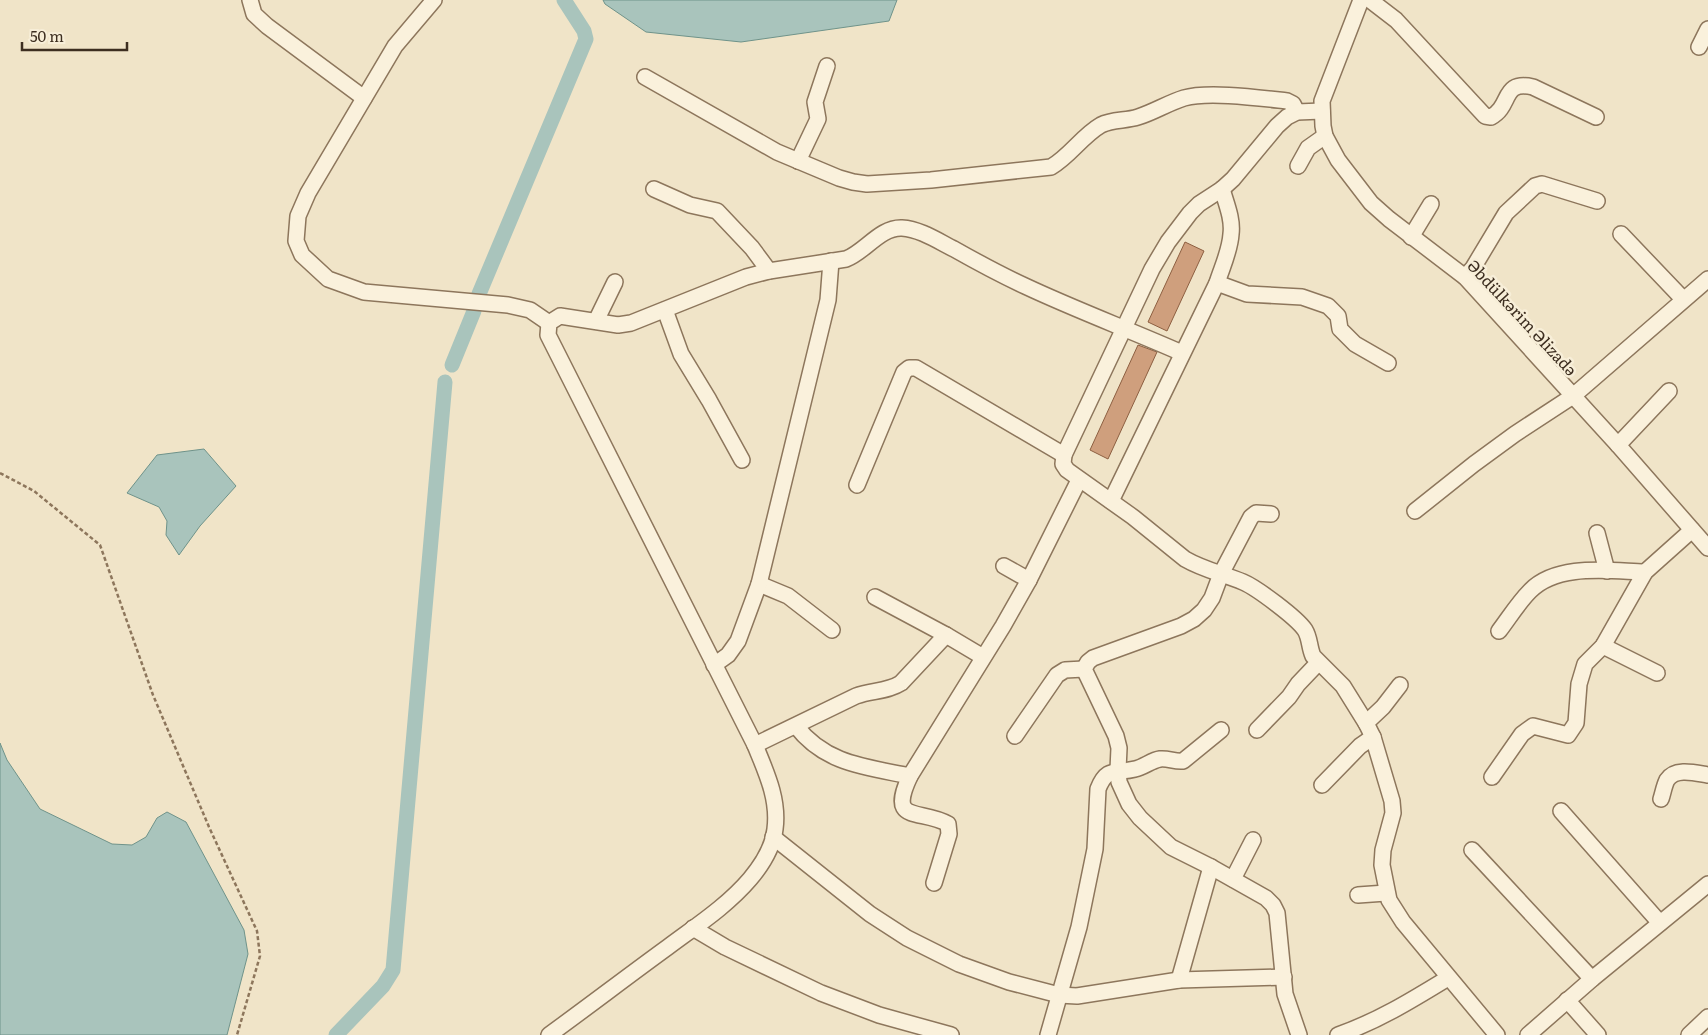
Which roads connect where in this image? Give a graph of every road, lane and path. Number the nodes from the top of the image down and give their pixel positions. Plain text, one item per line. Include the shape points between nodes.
1 (250, 0) edge
2 (434, 0) edge
3 (1360, 0) edge
4 (1370, 0) edge
5 (1708, 29) edge
6 (1699, 47) dead end
7 (827, 66) dead end
8 (645, 77) dead end
9 (364, 98) junction
10 (1322, 111) junction
11 (1298, 112) junction
12 (1596, 117) dead end
13 (1325, 136) junction
14 (798, 162) junction
15 (1298, 166) dead end
16 (1222, 189) junction
17 (654, 190) dead end
18 (1597, 201) dead end
19 (1431, 204) dead end
20 (1620, 234) dead end
21 (1411, 237) junction
22 (831, 261) junction
23 (769, 271) junction
24 (1465, 277) junction
25 (1708, 279) edge
26 (615, 282) dead end
27 (1217, 283) junction
28 (1683, 299) junction
29 (665, 310) junction
30 (596, 321) junction
31 (550, 323) junction
32 (1125, 328) junction
33 (1182, 353) junction
34 (1388, 363) dead end
35 (1669, 390) dead end
36 (1573, 396) junction
37 (1618, 445) junction
38 (1064, 456) junction
39 (742, 460) dead end
40 (0, 473) edge
41 (1079, 480) junction
42 (858, 485) dead end
43 (1111, 501) junction
44 (1415, 511) dead end
45 (1271, 514) dead end
46 (1692, 530) junction
47 (1597, 533) dead end
48 (1708, 548) edge
49 (1004, 566) dead end
50 (1606, 571) junction
51 (1645, 572) junction
52 (1221, 574) junction
53 (1028, 580) junction
54 (759, 584) junction
55 (875, 597) dead end
56 (832, 630) dead end
57 (1500, 631) dead end
58 (946, 635) junction
59 (1603, 646) junction
60 (984, 657) junction
61 (1318, 663) junction
62 (714, 665) junction
63 (1084, 669) junction
64 (1657, 673) dead end
65 (1400, 685) dead end
66 (1366, 722) junction
67 (796, 726) junction
68 (1221, 730) dead end
69 (1257, 730) dead end
70 (1014, 736) dead end
71 (1373, 737) junction
72 (755, 745) junction
73 (1118, 770) junction
74 (1708, 775) edge
75 (910, 776) junction
76 (1492, 777) dead end
77 (1322, 785) dead end
78 (1661, 799) dead end
79 (1561, 811) dead end
80 (773, 837) junction
81 (1253, 840) dead end
82 (1472, 850) dead end
83 (1211, 867) junction
84 (1232, 879) junction
85 (934, 883) dead end
86 (1708, 884) edge
87 (1386, 893) junction
88 (1358, 895) dead end
89 (1660, 923) junction
90 (693, 928) junction
91 (1284, 977) junction
92 (1448, 978) junction
93 (1592, 979) junction
94 (1180, 980) junction
95 (1059, 995) junction
96 (1567, 1000) junction
97 (1708, 1018) edge
98 (237, 1035) edge
99 (549, 1035) edge
100 (951, 1035) edge
101 (1048, 1035) edge
102 (1299, 1035) edge
103 (1338, 1035) edge
104 (1497, 1035) edge
105 (1528, 1035) edge
106 (1598, 1035) edge
107 (1689, 1035) edge

1 - 9 street via 254,14 267,26
2 - 9 street via 395,46
3 - 10 street, Əbdülkərim Əlizadə via 1322,101
4 - 12 street via 1396,20 1485,116 1496,114 1512,90 1522,85 1533,87
5 - 6 street
7 - 14 street via 815,102 818,119
8 - 14 street
9 - 31 street via 298,216 296,241 302,255 328,279 364,292 508,305 530,310
10 - 11 street
10 - 13 street, Əbdülkərim Əlizadə
11 - 14 street via 1287,100 1200,95 1130,120 1108,122 1051,167 931,180 867,184 839,178
11 - 16 street via 1277,126
13 - 15 street via 1308,148
13 - 21 street, Əbdülkərim Əlizadə via 1338,160 1371,203
16 - 27 street via 1231,221 1231,234
16 - 32 street via 1194,208 1168,242
17 - 23 street via 690,205 717,211
18 - 24 street via 1542,184 1535,186 1506,213
19 - 21 street
20 - 28 street
21 - 24 street, Əbdülkərim Əlizadə
22 - 23 street
22 - 32 street via 853,257 893,229 916,231 1026,287
22 - 54 street via 828,300
23 - 29 street
24 - 36 street, Əbdülkərim Əlizadə
25 - 28 street
26 - 30 street
27 - 33 street
27 - 34 street via 1247,294 1302,297 1328,306 1338,316 1340,329 1355,344
28 - 36 street
29 - 30 street via 631,324
29 - 39 street via 681,354
30 - 31 street via 560,316
31 - 62 street via 548,335
32 - 33 street
32 - 38 street
33 - 43 street
35 - 37 street
36 - 37 street, Əbdülkərim Əlizadə
36 - 44 street via 1515,434
37 - 46 street, Əbdülkərim Əlizadə
38 - 41 street via 1063,464
38 - 42 street via 916,368 909,368 904,372
40 - 98 path via 34,491 100,545 153,695 257,931 260,956
41 - 43 street
41 - 53 street
43 - 52 street via 1194,565
45 - 52 street via 1256,513 1251,517
46 - 48 street, Əbdülkərim Əlizadə
46 - 51 street
47 - 50 street
49 - 53 street
50 - 51 street
50 - 57 street via 1563,573 1546,579 1530,591
51 - 59 street
52 - 61 street via 1251,586 1298,622 1308,636 1310,650
52 - 63 street via 1212,598 1194,619 1093,658
53 - 60 street
54 - 56 street via 788,596
54 - 62 street via 738,641 728,655
55 - 58 street
58 - 60 street
58 - 67 street via 893,688 865,692
59 - 64 street
59 - 76 street via 1585,664 1579,684 1576,723 1568,735 1533,726 1522,734
60 - 75 street
61 - 66 street via 1343,686
61 - 69 street
62 - 72 street
63 - 70 street via 1065,670 1057,675
63 - 73 street via 1116,736
65 - 66 street
66 - 71 street
67 - 72 street
67 - 75 street via 805,738 837,759
68 - 73 street via 1183,761 1162,759 1133,770
71 - 77 street
71 - 87 street via 1393,813 1383,850
72 - 80 street via 776,808
73 - 83 street via 1119,782 1130,804 1157,836 1171,847
73 - 95 street via 1107,774 1098,789 1095,849
74 - 78 street via 1675,773 1668,779
75 - 85 street via 901,801 903,808 948,824 949,834
79 - 89 street
80 - 90 street via 750,879
80 - 95 street via 870,914 907,938 959,964
81 - 84 street
82 - 93 street
83 - 84 street
83 - 94 street
84 - 91 street via 1273,905 1277,914
86 - 89 street
87 - 88 street
87 - 92 street via 1394,910
89 - 93 street
90 - 99 street
90 - 100 street via 733,951 848,1005
91 - 94 street
91 - 102 street via 1285,994
92 - 103 street via 1380,1018
92 - 104 street
93 - 96 street
94 - 95 street via 1097,994
95 - 101 street
96 - 105 street
96 - 106 street
97 - 107 street

